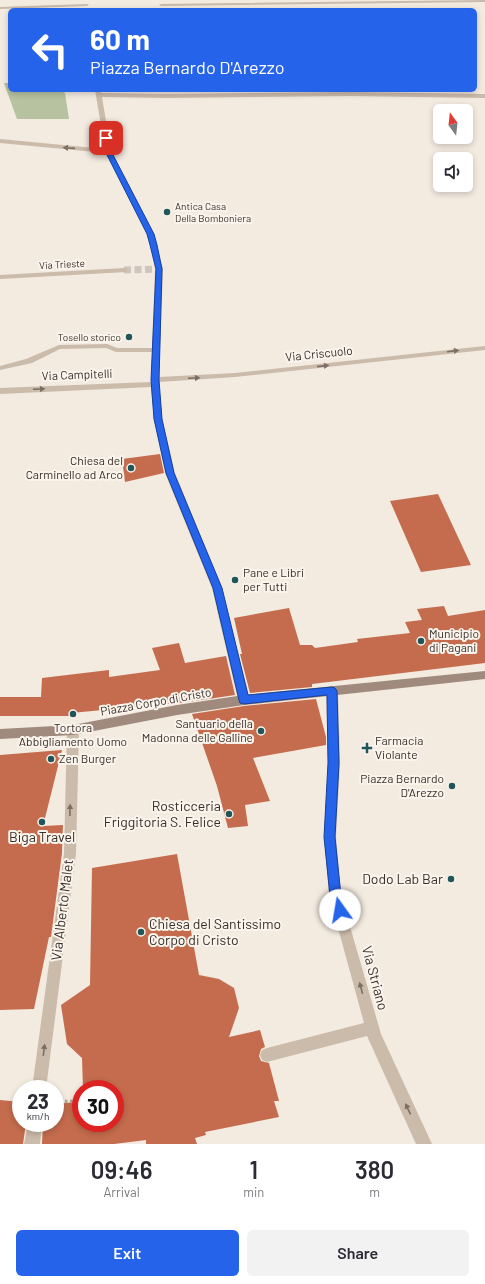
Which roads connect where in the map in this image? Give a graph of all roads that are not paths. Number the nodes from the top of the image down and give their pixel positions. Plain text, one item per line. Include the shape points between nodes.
1 (485, 1) edge
2 (331, 2) junction
3 (87, 5) edge
4 (161, 5) dead end
5 (0, 8) edge
6 (332, 8) edge
7 (98, 92) edge
8 (349, 92) edge
9 (485, 96) edge
10 (0, 141) edge
11 (108, 151) junction
12 (124, 270) tunnel mouth
13 (0, 277) edge
14 (485, 348) edge
15 (156, 350) junction
16 (0, 368) edge
17 (155, 382) junction
18 (0, 391) edge
19 (485, 675) edge
20 (332, 691) junction
21 (244, 700) junction
22 (73, 730) junction
23 (0, 734) edge
24 (372, 1028) junction
25 (267, 1055) dead end
26 (40, 1080) edge
27 (34, 1132) edge
28 (32, 1144) edge
29 (424, 1144) edge

1 - 2 street
2 - 4 street
2 - 6 street
3 - 5 street
7 - 8 street via 167,96
7 - 11 street
8 - 9 street
11 -> 10 street
11 - 15 street via 150,234 159,269
12 - 13 street, Via Trieste
17 -> 14 street, Via Criscuolo
15 - 16 street via 116,350 107,346 59,347 29,361
15 - 17 street
18 -> 17 street, Via Campitelli
17 - 21 street via 158,419 170,473 217,588
19 - 20 street
20 - 21 street
24 -> 20 street, Via Striano via 335,896 330,837 334,763
21 - 22 street, Piazza Corpo di Cristo
22 - 23 street, Piazza Corpo di Cristo
26 -> 22 street, Via Alberto Malet via 70,853
24 - 25 street
29 -> 24 street, Via Striano
27 - 28 street

